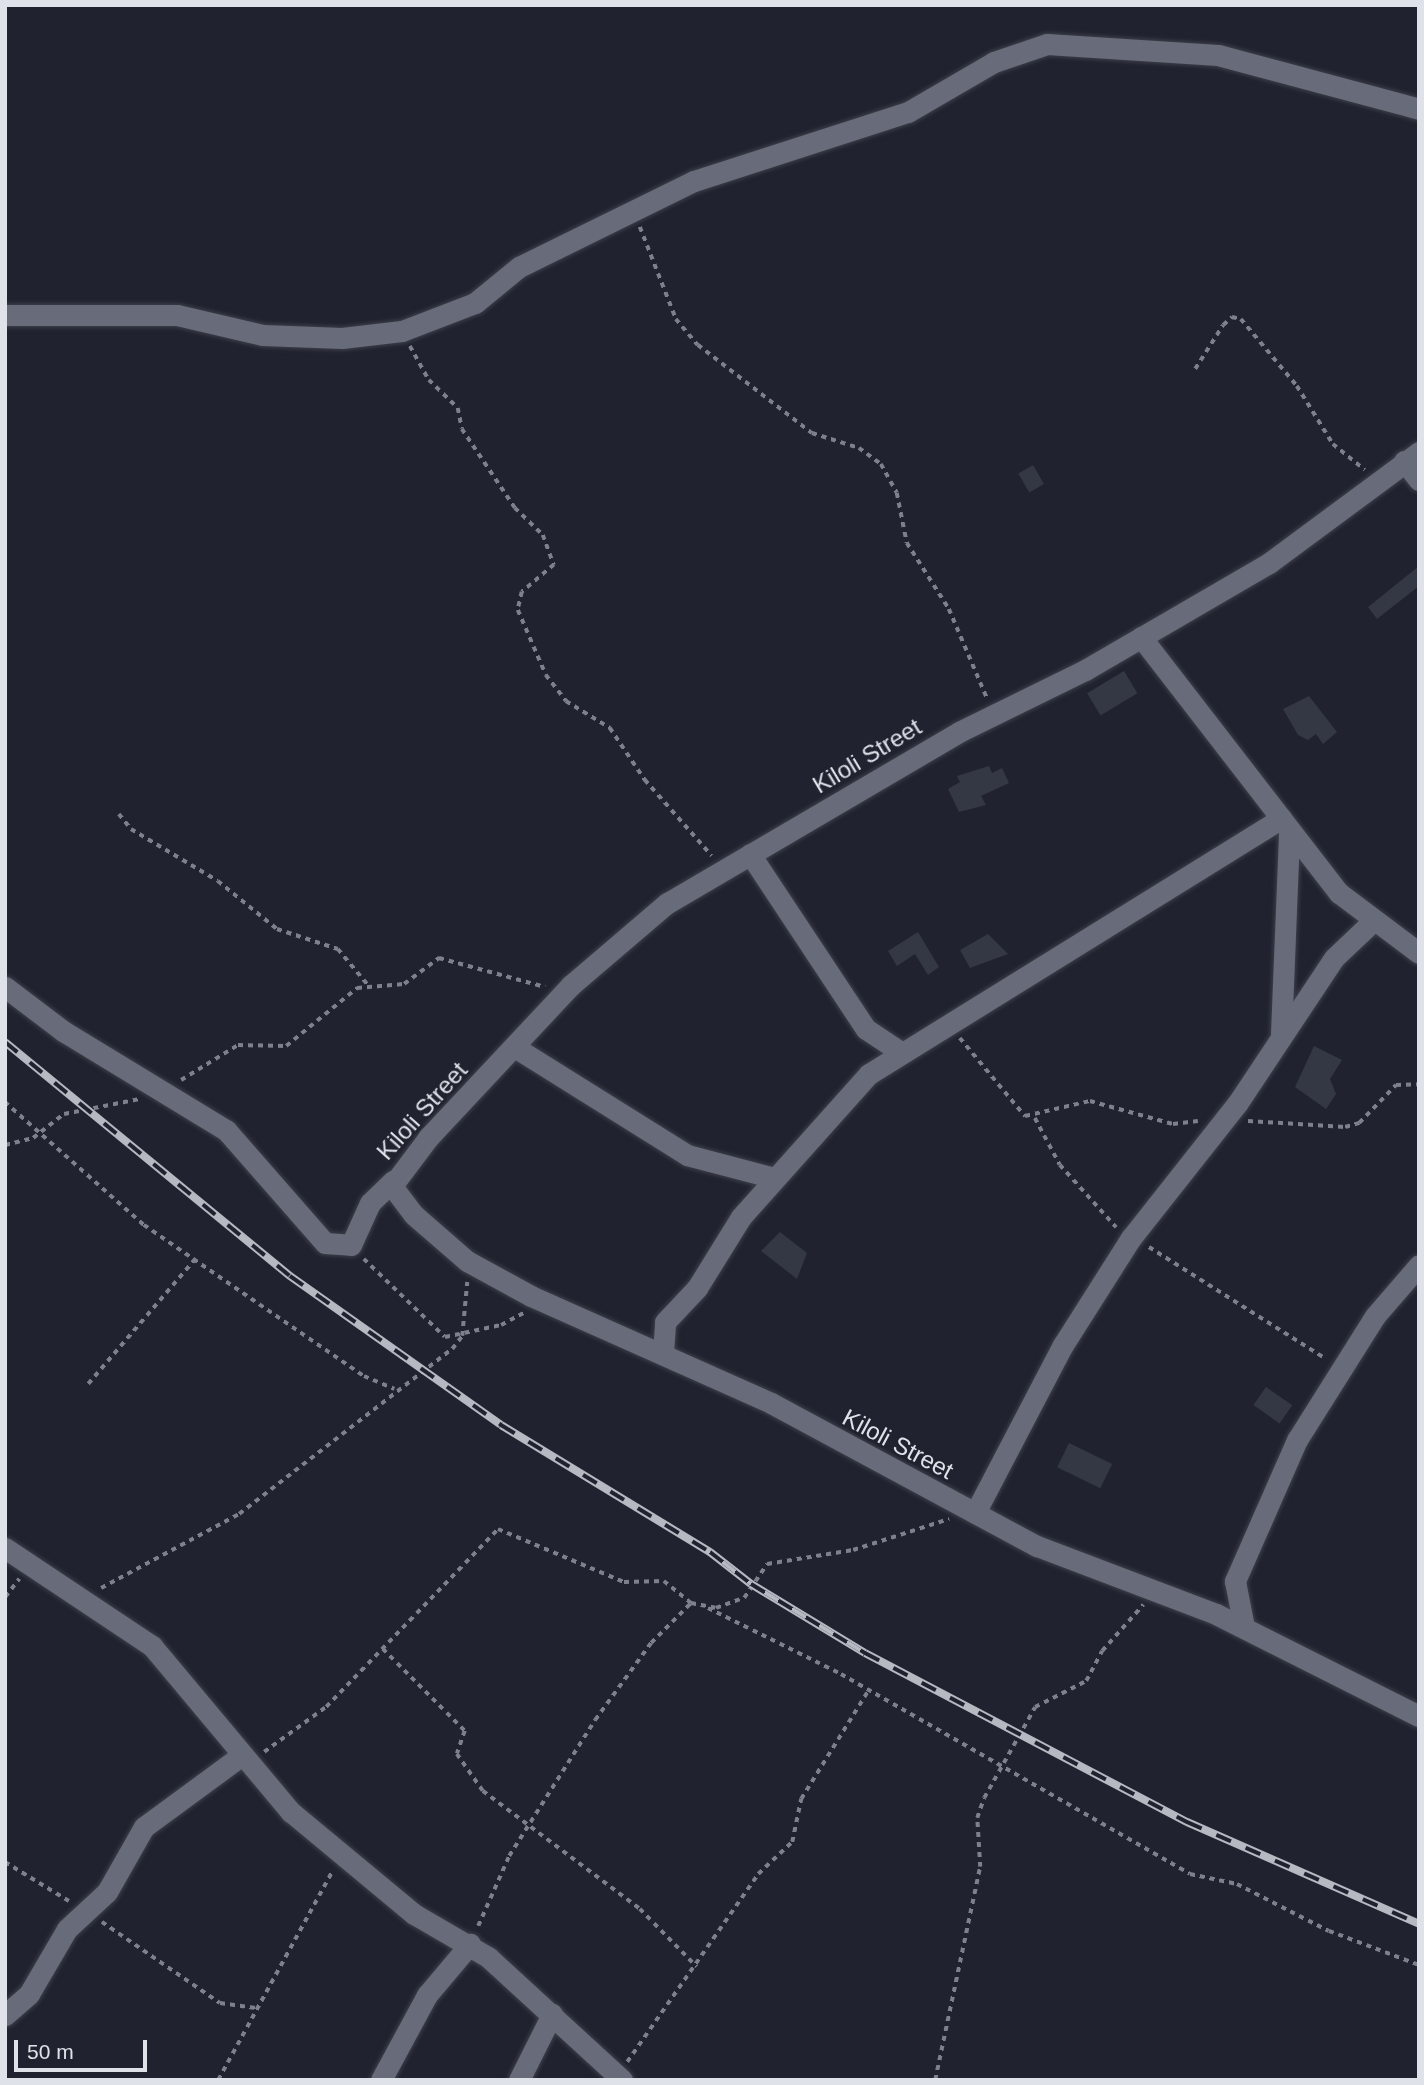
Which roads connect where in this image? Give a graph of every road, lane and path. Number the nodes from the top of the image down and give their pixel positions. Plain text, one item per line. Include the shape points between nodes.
1 (1419, 109) edge
2 (631, 209) junction
3 (5, 315) edge
4 (402, 331) junction
5 (1195, 369) dead end
6 (1411, 456) edge
7 (1379, 479) junction
8 (1419, 480) edge
9 (1141, 636) junction
10 (995, 713) junction
11 (118, 814) dead end
12 (1285, 826) junction
13 (742, 859) junction
14 (1373, 921) junction
15 (1419, 953) edge
16 (368, 985) junction
17 (571, 985) junction
18 (5, 987) edge
19 (951, 1024) junction
20 (1281, 1034) junction
21 (516, 1048) junction
22 (902, 1053) junction
23 (1419, 1084) edge
24 (161, 1085) junction
25 (5, 1101) edge
26 (1035, 1118) junction
27 (1224, 1122) junction
28 (40, 1133) junction
29 (5, 1144) edge
30 (771, 1177) junction
31 (393, 1181) junction
32 (1129, 1243) junction
33 (339, 1247) junction
34 (195, 1259) junction
35 (467, 1261) junction
36 (1419, 1265) edge
37 (550, 1304) junction
38 (462, 1336) junction
39 (663, 1353) junction
40 (1340, 1370) junction
41 (88, 1384) dead end
42 (394, 1389) junction
43 (975, 1513) junction
44 (5, 1548) edge
45 (29, 1567) junction
46 (1160, 1595) junction
47 (72, 1596) junction
48 (5, 1597) edge
49 (691, 1603) junction
50 (708, 1607) junction
51 (1244, 1627) junction
52 (383, 1649) junction
53 (868, 1690) junction
54 (1419, 1716) edge
55 (242, 1755) junction
56 (1005, 1766) junction
57 (527, 1826) junction
58 (342, 1857) junction
59 (5, 1862) edge
60 (86, 1910) junction
61 (470, 1944) junction
62 (1419, 1965) edge
63 (697, 1967) junction
64 (256, 2008) junction
65 (552, 2014) junction
66 (5, 2015) edge
67 (620, 2078) edge
68 (218, 2080) edge
69 (381, 2080) edge
70 (519, 2080) edge
71 (935, 2080) edge

1 - 2 street via 1218,55 1047,44 994,62 908,112 780,148
2 - 4 street via 519,267 475,303
2 - 10 path via 683,331 805,428 859,448 881,464 897,493 907,544 949,610
3 - 4 street via 177,315 263,335 342,338
4 - 13 path via 419,366 458,408 461,429 515,508 543,535 554,565 522,592 518,610 546,675 566,701 610,728 700,846
5 - 7 path via 1223,325 1232,317 1241,320 1297,386 1333,444
6 - 7 street, Kiloli Street
6 - 8 street
7 - 9 street, Kiloli Street via 1269,563
9 - 10 street, Kiloli Street
9 - 12 street
10 - 13 street, Kiloli Street
11 - 16 path via 131,829 218,880 277,929 338,949
12 - 14 street via 1339,893
12 - 19 street
12 - 20 street
13 - 17 street, Kiloli Street via 648,917
13 - 22 street via 866,1029
14 - 15 street
14 - 20 street via 1346,941
16 - 17 path via 404,984 447,958 524,984
16 - 24 path via 286,1046 238,1045 195,1074
17 - 21 street, Kiloli Street
18 - 24 street via 63,1031
19 - 22 street
19 - 26 path via 1009,1104
20 - 27 street
21 - 30 street via 687,1155
21 - 31 street, Kiloli Street
22 - 30 street via 849,1092
23 - 27 path via 1396,1085 1359,1123 1345,1127
24 - 28 path via 142,1098 64,1114
24 - 33 street via 226,1130 317,1235
25 - 28 path
26 - 27 path via 1081,1101 1116,1103 1173,1124
26 - 32 path via 1060,1165
27 - 32 street
28 - 29 path
28 - 34 path via 144,1225
30 - 39 street via 693,1294 665,1322
31 - 33 street via 370,1203 351,1245
31 - 35 street, Kiloli Street via 397,1197
32 - 40 path
32 - 43 street via 1063,1345
33 - 38 path via 367,1261 445,1338
34 - 41 path
34 - 42 path via 364,1376
35 - 37 street, Kiloli Street
35 - 38 path
36 - 40 street
37 - 38 path
37 - 39 street, Kiloli Street
38 - 42 path via 424,1372
39 - 43 street, Kiloli Street
40 - 51 street via 1297,1440 1246,1548 1233,1592
42 - 47 path via 366,1420 239,1514 99,1589
43 - 46 street, Kiloli Street
43 - 50 path via 853,1550 767,1564 744,1598
44 - 45 street
45 - 47 street
45 - 48 path
46 - 51 street, Kiloli Street
46 - 56 path via 1135,1612 1086,1681 1035,1707
47 - 55 street via 152,1646
49 - 50 path
49 - 52 path via 664,1581 635,1584 600,1574 504,1527 487,1537
49 - 57 path via 618,1687
50 - 53 path
51 - 54 street, Kiloli Street
52 - 55 path via 297,1734 263,1753
52 - 57 path via 465,1731 457,1754 483,1791
53 - 56 path
53 - 63 path via 802,1799 792,1842 758,1874
55 - 58 street via 258,1779
55 - 60 street via 144,1828 107,1892
56 - 62 path via 1190,1874 1237,1884 1329,1931
56 - 71 path via 977,1818 980,1867
57 - 61 path
57 - 63 path via 640,1909
58 - 61 street via 414,1914
58 - 64 path
59 - 60 path
60 - 64 path via 220,2003
60 - 66 street via 29,1994
61 - 65 street
61 - 69 street via 426,1995
63 - 67 path
64 - 68 path
65 - 67 street
65 - 70 street

